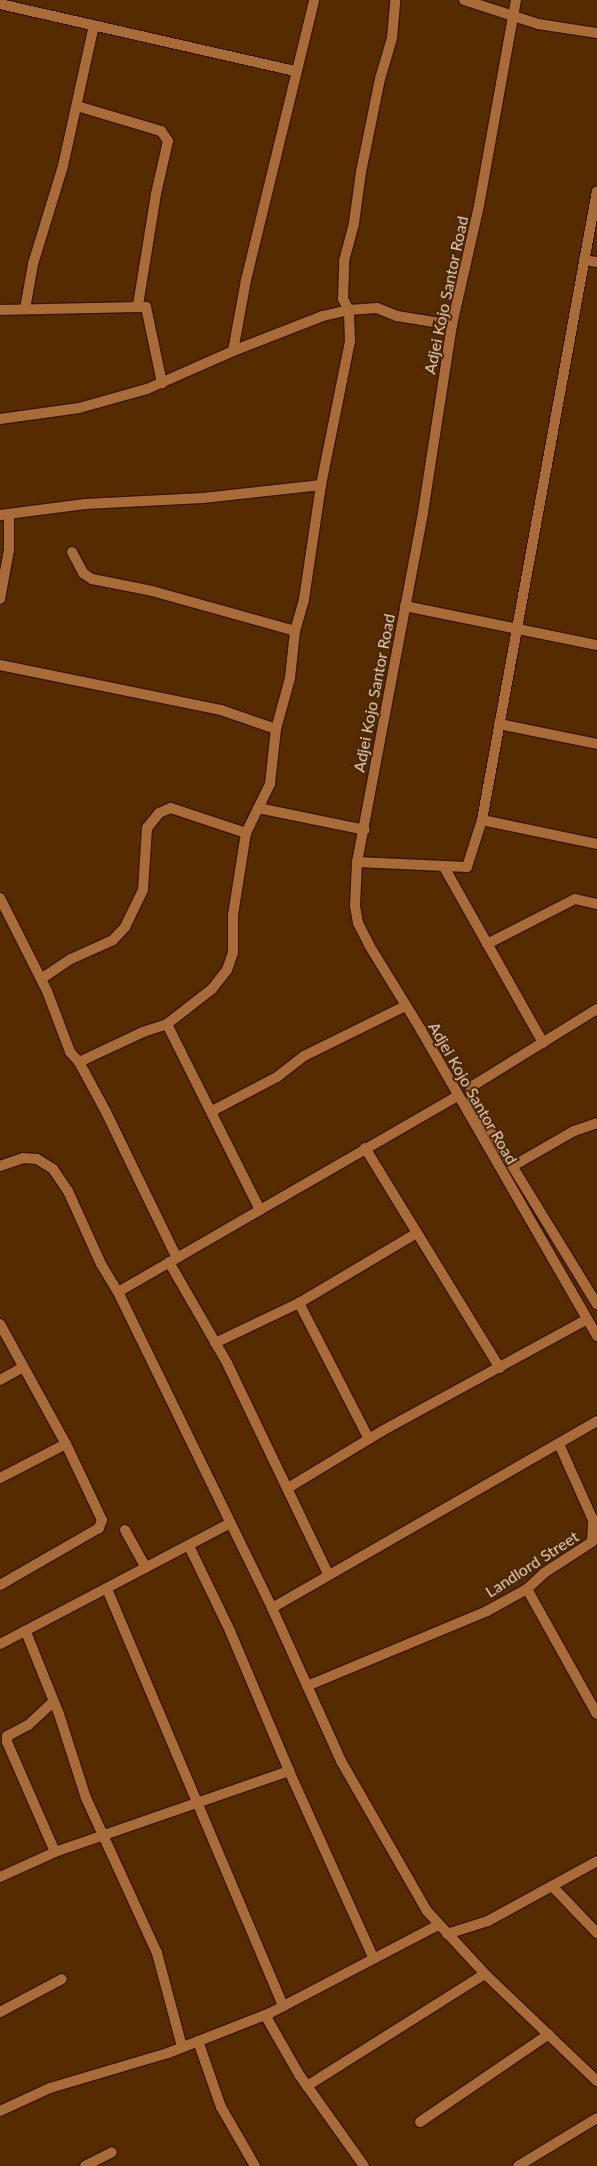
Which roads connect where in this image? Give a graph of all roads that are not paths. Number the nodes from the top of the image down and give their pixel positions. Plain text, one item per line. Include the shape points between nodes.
1 (314, 0) edge
2 (395, 0) edge
3 (464, 0) edge
4 (516, 0) edge
5 (0, 4) edge
6 (512, 16) junction
7 (94, 25) junction
8 (597, 33) edge
9 (296, 71) junction
10 (78, 106) junction
11 (597, 191) edge
12 (584, 260) junction
13 (597, 262) edge
14 (138, 305) junction
15 (25, 309) junction
16 (0, 310) edge
17 (349, 310) junction
18 (452, 325) junction
19 (233, 351) junction
20 (162, 383) junction
21 (0, 418) edge
22 (321, 485) junction
23 (5, 514) edge
24 (72, 552) dead end
25 (0, 599) edge
26 (406, 606) junction
27 (517, 628) junction
28 (295, 631) junction
29 (597, 645) edge
30 (0, 665) edge
31 (499, 724) junction
32 (276, 729) junction
33 (597, 744) edge
34 (258, 808) junction
35 (482, 820) junction
36 (365, 830) junction
37 (246, 833) junction
38 (597, 844) edge
39 (357, 862) junction
40 (444, 867) junction
41 (0, 898) edge
42 (597, 904) edge
43 (487, 944) junction
44 (41, 979) junction
45 (405, 1006) junction
46 (597, 1009) edge
47 (167, 1024) junction
48 (542, 1043) junction
49 (79, 1062) junction
50 (458, 1096) junction
51 (212, 1111) junction
52 (597, 1123) edge
53 (366, 1148) junction
54 (0, 1166) edge
55 (513, 1166) junction
56 (260, 1210) junction
57 (417, 1233) junction
58 (173, 1260) junction
59 (118, 1292) junction
60 (299, 1303) junction
61 (597, 1304) edge
62 (586, 1320) junction
63 (0, 1324) edge
64 (597, 1336) edge
65 (215, 1344) junction
66 (23, 1367) junction
67 (500, 1368) junction
68 (0, 1380) edge
69 (597, 1421) edge
70 (369, 1439) junction
71 (66, 1444) junction
72 (559, 1444) junction
73 (0, 1478) edge
74 (288, 1488) junction
75 (229, 1524) junction
76 (125, 1530) dead end
77 (190, 1546) junction
78 (146, 1568) junction
79 (328, 1574) junction
80 (0, 1585) edge
81 (107, 1589) junction
82 (527, 1589) junction
83 (272, 1608) junction
84 (26, 1632) junction
85 (0, 1644) edge
86 (307, 1686) junction
87 (53, 1702) junction
88 (597, 1714) edge
89 (289, 1771) junction
90 (198, 1802) junction
91 (104, 1837) junction
92 (55, 1852) junction
93 (597, 1861) edge
94 (0, 1877) edge
95 (552, 1886) junction
96 (438, 1926) junction
97 (597, 1933) edge
98 (448, 1934) junction
99 (374, 1959) junction
100 (485, 1974) junction
101 (62, 1979) dead end
102 (282, 2006) junction
103 (0, 2012) edge
104 (265, 2015) junction
105 (549, 2034) junction
106 (198, 2041) junction
107 (182, 2047) junction
108 (597, 2081) edge
109 (307, 2086) junction
110 (0, 2111) edge
111 (597, 2118) edge
112 (420, 2122) dead end
113 (112, 2152) dead end
114 (85, 2166) edge
115 (256, 2166) edge
116 (364, 2166) edge
117 (518, 2166) edge

1 - 9 street
2 - 17 street via 392,38 380,79 344,261 343,299
3 - 6 street
4 - 6 street, Adjei Kojo Santor Road
5 - 7 street
6 - 8 street
6 - 18 street, Adjei Kojo Santor Road via 480,206
7 - 9 street
7 - 10 street
9 - 19 street
10 - 14 street via 162,131 168,141
10 - 15 street via 33,264
11 - 12 street
12 - 13 street
12 - 27 street
14 - 15 street
14 - 20 street via 146,307 151,316
15 - 16 street
17 - 18 street via 377,308 397,316
17 - 19 street via 323,316
17 - 22 street via 350,341
18 - 26 street, Adjei Kojo Santor Road
19 - 20 street
20 - 21 street via 79,408
22 - 23 street
22 - 28 street via 304,599
23 - 25 street via 9,550
24 - 28 street via 83,573 92,578 152,591
26 - 27 street
26 - 36 street, Adjei Kojo Santor Road via 380,728
27 - 29 street
27 - 31 street
28 - 32 street via 290,678
30 - 32 street via 221,710
31 - 33 street
31 - 35 street
32 - 34 street via 270,784
34 - 36 street
34 - 37 street
35 - 38 street
35 - 40 street via 467,867
36 - 39 street, Adjei Kojo Santor Road
37 - 44 street via 171,808 159,813 148,828 143,890 125,928 113,940 71,959
37 - 47 street via 233,915 233,953 227,970 212,989
39 - 40 street
39 - 45 street, Adjei Kojo Santor Road via 354,906 358,923
40 - 43 street
41 - 44 street
42 - 43 street via 575,899
43 - 48 street
44 - 49 street via 70,1052
45 - 50 street, Adjei Kojo Santor Road
45 - 51 street via 304,1056 278,1077
46 - 48 street
47 - 49 street
47 - 51 street
48 - 55 street via 474,1085 470,1092
49 - 58 street
50 - 53 street
50 - 62 street, Adjei Kojo Santor Road
51 - 56 street
52 - 55 street
53 - 56 street
53 - 57 street
54 - 59 street via 32,1158 53,1169 75,1204 101,1264
55 - 61 street
56 - 58 street
57 - 60 street
57 - 67 street
58 - 59 street
58 - 65 street
59 - 75 street
60 - 65 street
60 - 70 street
62 - 64 street, Adjei Kojo Santor Road
62 - 67 street
63 - 66 street
65 - 74 street
66 - 68 street
66 - 71 street
67 - 70 street
69 - 72 street
70 - 74 street
71 - 73 street
71 - 80 street via 102,1524
72 - 79 street
72 - 82 street, Landlord Street via 593,1520 594,1534 592,1542 544,1573
74 - 79 street
75 - 77 street
75 - 83 street
76 - 78 street
77 - 78 street
77 - 89 street via 230,1630
78 - 81 street
79 - 83 street
81 - 84 street
81 - 90 street
82 - 86 street, Landlord Street via 487,1611
82 - 88 street
83 - 86 street
84 - 85 street
84 - 87 street
86 - 96 street via 341,1761
87 - 91 street via 74,1767
87 - 92 street via 28,1725 7,1736 7,1742
89 - 90 street
89 - 99 street
90 - 91 street
90 - 102 street
91 - 92 street
91 - 107 street via 157,1954
92 - 94 street
93 - 95 street
95 - 97 street
95 - 98 street via 488,1921
96 - 98 street
96 - 99 street
98 - 100 street
99 - 102 street
100 - 105 street
100 - 109 street
101 - 103 street
102 - 104 street
104 - 106 street
104 - 109 street
105 - 108 street
105 - 112 street
106 - 107 street
106 - 115 street via 221,2107
107 - 110 street via 50,2088
109 - 116 street
111 - 117 street
113 - 114 street

